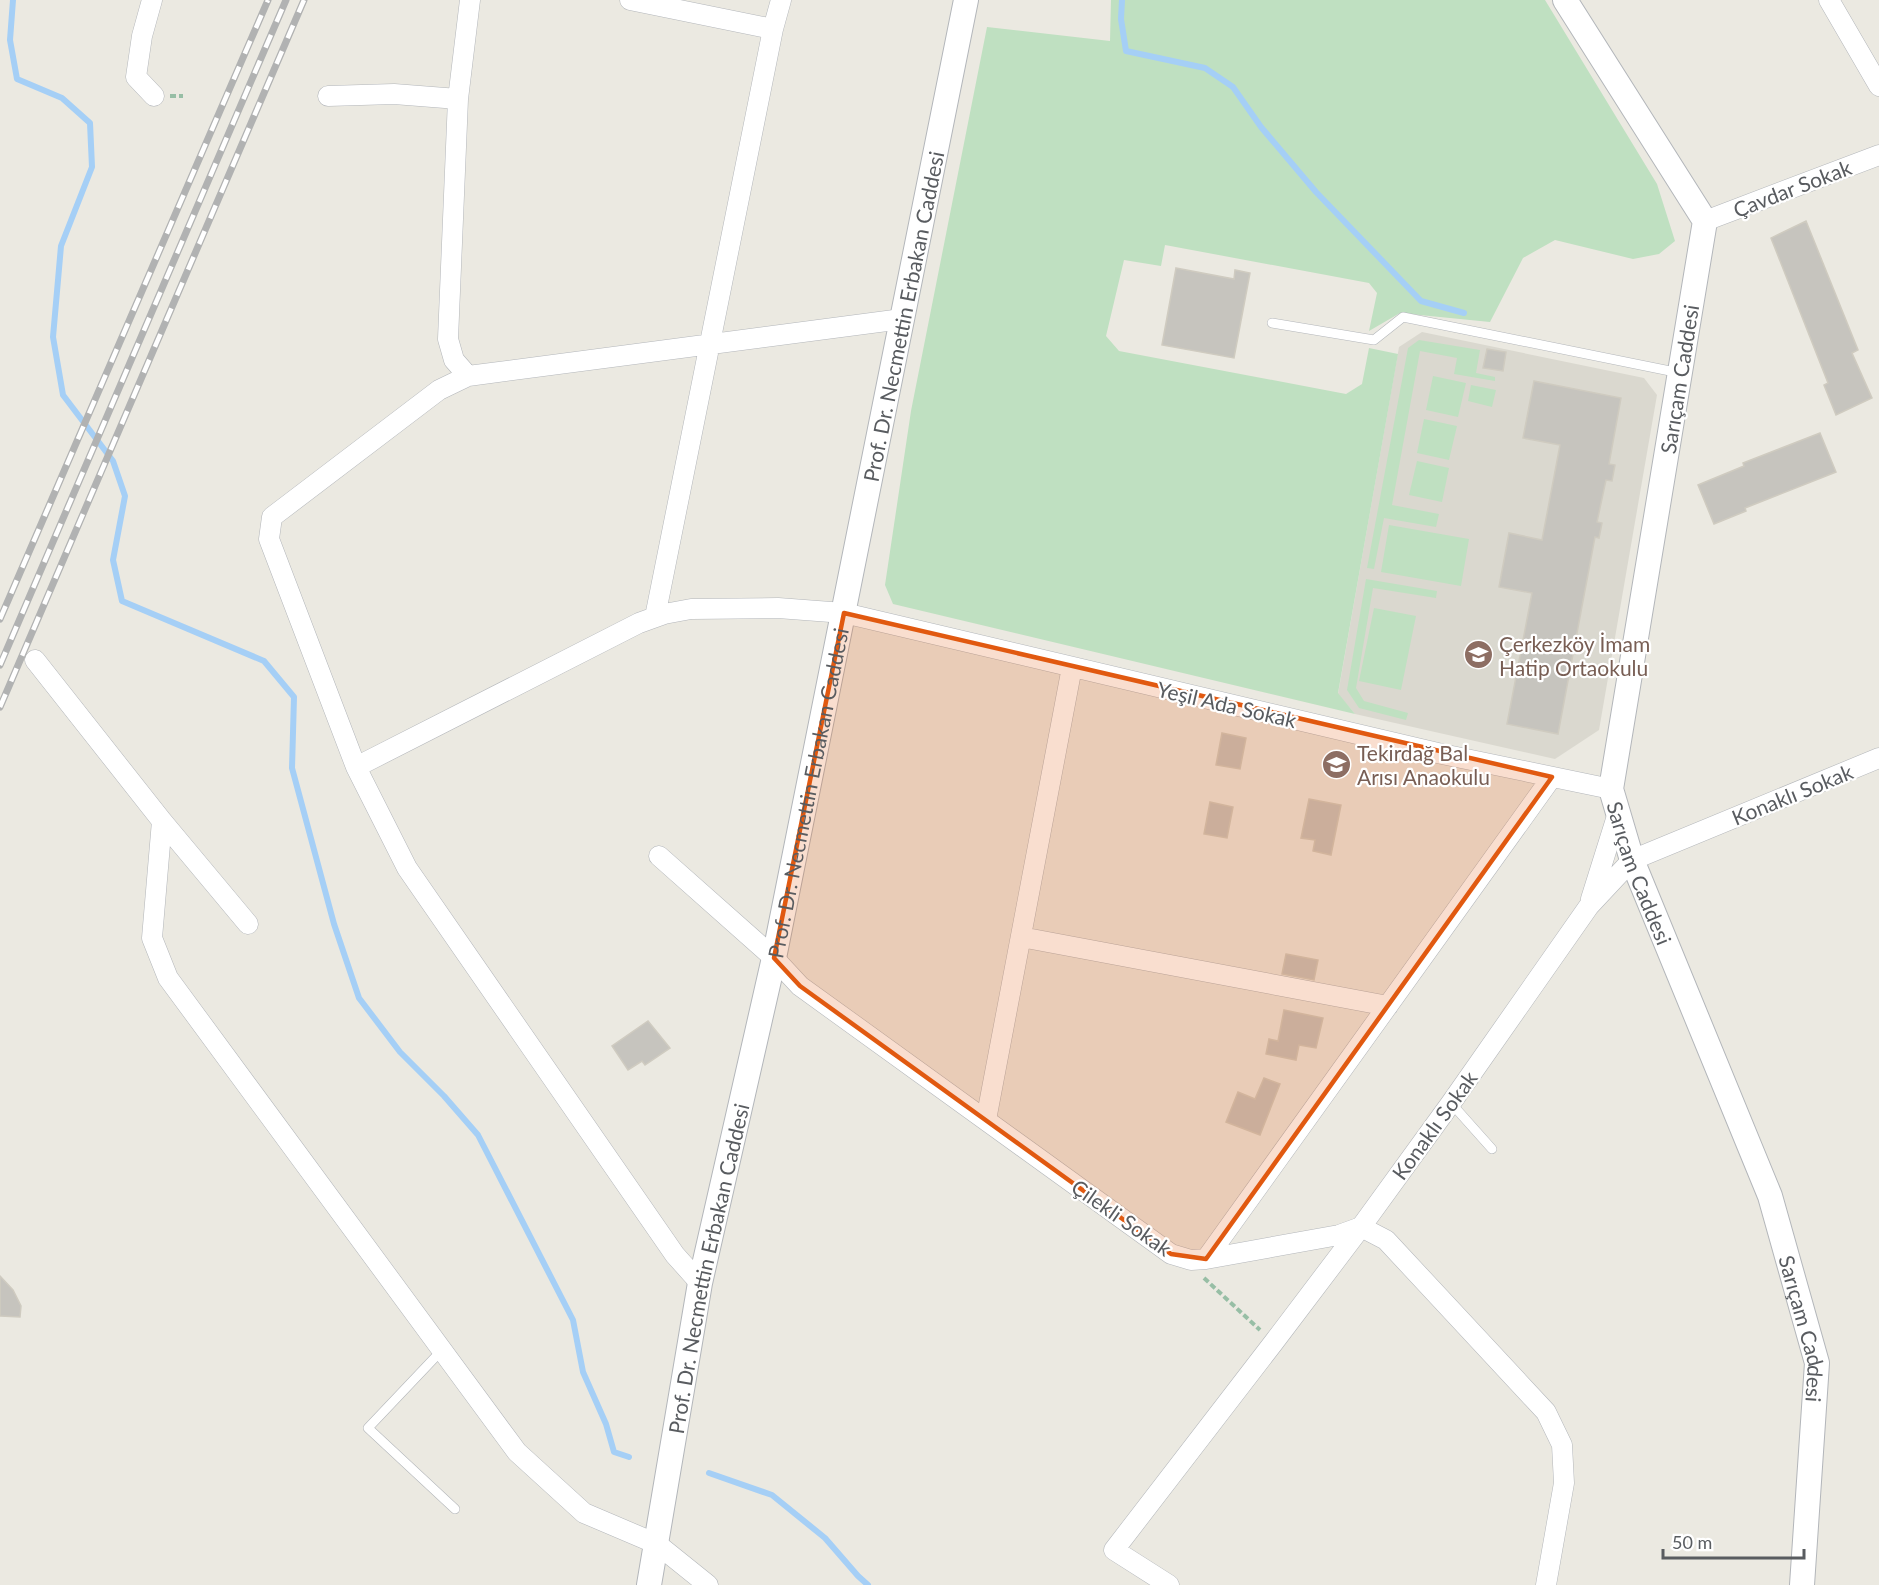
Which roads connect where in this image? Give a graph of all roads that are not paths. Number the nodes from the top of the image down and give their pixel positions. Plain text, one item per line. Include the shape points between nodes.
1 (152, 0) edge
2 (470, 0) edge
3 (630, 0) edge
4 (781, 0) edge
5 (966, 0) edge
6 (1565, 0) edge
7 (1829, 0) edge
8 (773, 29) junction
9 (1879, 86) edge
10 (154, 96) dead end
11 (328, 96) dead end
12 (458, 99) junction
13 (1879, 155) edge
14 (1705, 221) junction
15 (902, 319) junction
16 (1272, 323) dead end
17 (708, 344) junction
18 (1680, 373) junction
19 (468, 376) junction
20 (844, 613) junction
21 (655, 618) junction
22 (35, 660) dead end
23 (1072, 667) junction
24 (1879, 758) edge
25 (356, 767) junction
26 (1552, 777) junction
27 (1611, 789) junction
28 (1618, 813) junction
29 (162, 821) junction
30 (659, 855) dead end
31 (1632, 860) junction
32 (1589, 906) junction
33 (248, 924) dead end
34 (1021, 937) junction
35 (774, 958) junction
36 (1388, 1006) junction
37 (1451, 1103) junction
38 (986, 1120) junction
39 (1492, 1149) dead end
40 (1360, 1227) junction
41 (1198, 1260) junction
42 (700, 1283) junction
43 (442, 1350) junction
44 (455, 1509) dead end
45 (657, 1544) junction
46 (649, 1585) edge
47 (708, 1585) edge
48 (1169, 1585) edge
49 (1546, 1585) edge
50 (1802, 1585) edge

1 - 10 street via 136,77
2 - 12 street
3 - 8 street
4 - 8 street
5 - 15 street, Prof. Dr. Necmettin Erbakan Caddesi
6 - 14 street
7 - 9 street
8 - 17 street
11 - 12 street via 394,94
12 - 19 street via 448,339 454,360
13 - 14 street, Çavdar Sokak
14 - 18 street, Sarıçam Caddesi
15 - 17 street
15 - 20 street, Prof. Dr. Necmettin Erbakan Caddesi
16 - 18 lane via 1374,340 1403,317
17 - 19 street
17 - 21 street
18 - 27 street, Sarıçam Caddesi
19 - 25 street via 439,390 272,517 269,539
20 - 21 street, Yeşil Ada Sokak via 778,608 691,609
20 - 23 street, Yeşil Ada Sokak
20 - 35 street, Prof. Dr. Necmettin Erbakan Caddesi
21 - 25 street, Yeşil Ada Sokak via 639,622
22 - 29 street
23 - 26 street, Yeşil Ada Sokak
23 - 34 street
24 - 31 street, Konaklı Sokak
25 - 42 street via 407,868 675,1255
26 - 27 street, Yeşil Ada Sokak
26 - 36 street
27 - 28 street, Sarıçam Caddesi
28 - 31 street, Sarıçam Caddesi
28 - 32 street
29 - 33 street
29 - 43 street via 152,938 168,978
30 - 35 street, Çilekli Sokak
31 - 32 street, Konaklı Sokak
31 - 50 street, Sarıçam Caddesi via 1770,1196 1817,1363
32 - 37 street, Konaklı Sokak
34 - 36 street
34 - 38 street
35 - 38 street, Çilekli Sokak via 800,986
35 - 42 street, Prof. Dr. Necmettin Erbakan Caddesi
36 - 41 street
37 - 39 lane
37 - 40 street, Konaklı Sokak
38 - 41 street, Çilekli Sokak via 1171,1254
40 - 41 street via 1339,1235
40 - 48 street, Konaklı Sokak via 1114,1550
40 - 49 street via 1386,1240 1546,1412 1562,1445 1564,1483
42 - 45 street, Prof. Dr. Necmettin Erbakan Caddesi
43 - 44 lane via 368,1428
43 - 45 street via 517,1452 584,1513
45 - 46 street, Prof. Dr. Necmettin Erbakan Caddesi
45 - 47 street

